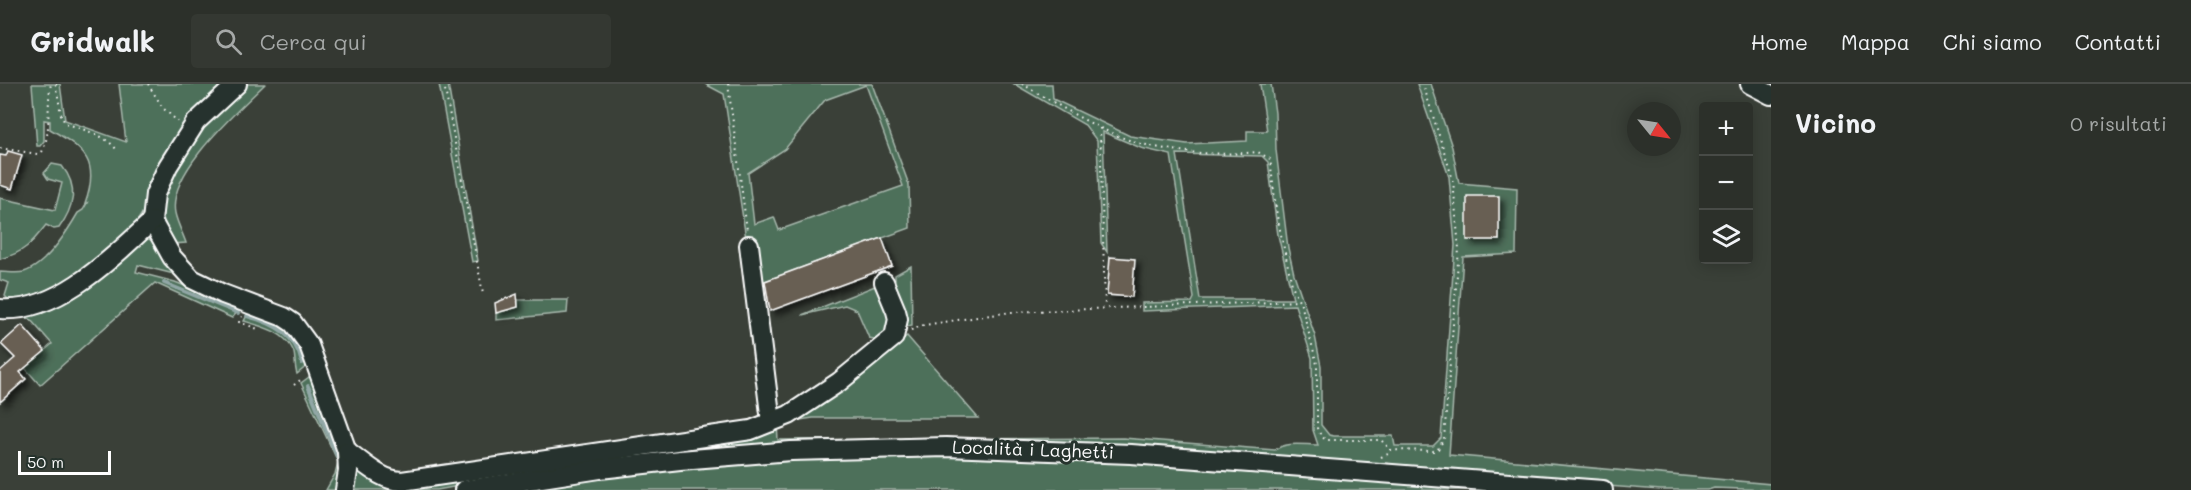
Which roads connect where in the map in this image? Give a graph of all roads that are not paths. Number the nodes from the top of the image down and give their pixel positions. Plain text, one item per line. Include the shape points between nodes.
1 (237, 84) edge
2 (1750, 84) edge
3 (1771, 94) edge
4 (152, 221) junction
5 (749, 245) road end
6 (884, 282) dead end
7 (0, 309) edge
8 (771, 422) junction
9 (347, 451) junction
10 (345, 490) edge
11 (464, 490) edge
12 (1603, 490) edge

1 - 4 street via 196,122 185,138 155,194
2 - 3 street
4 - 7 street via 85,279 59,295 24,308
4 - 9 street via 172,257 192,279 284,316 302,333
5 - 8 street
6 - 8 street via 898,319 894,337 840,382
8 - 9 street via 751,430 402,481 381,475
9 - 10 street
11 - 12 street, Località i Laghetti via 680,460 791,451 946,447 1131,454

